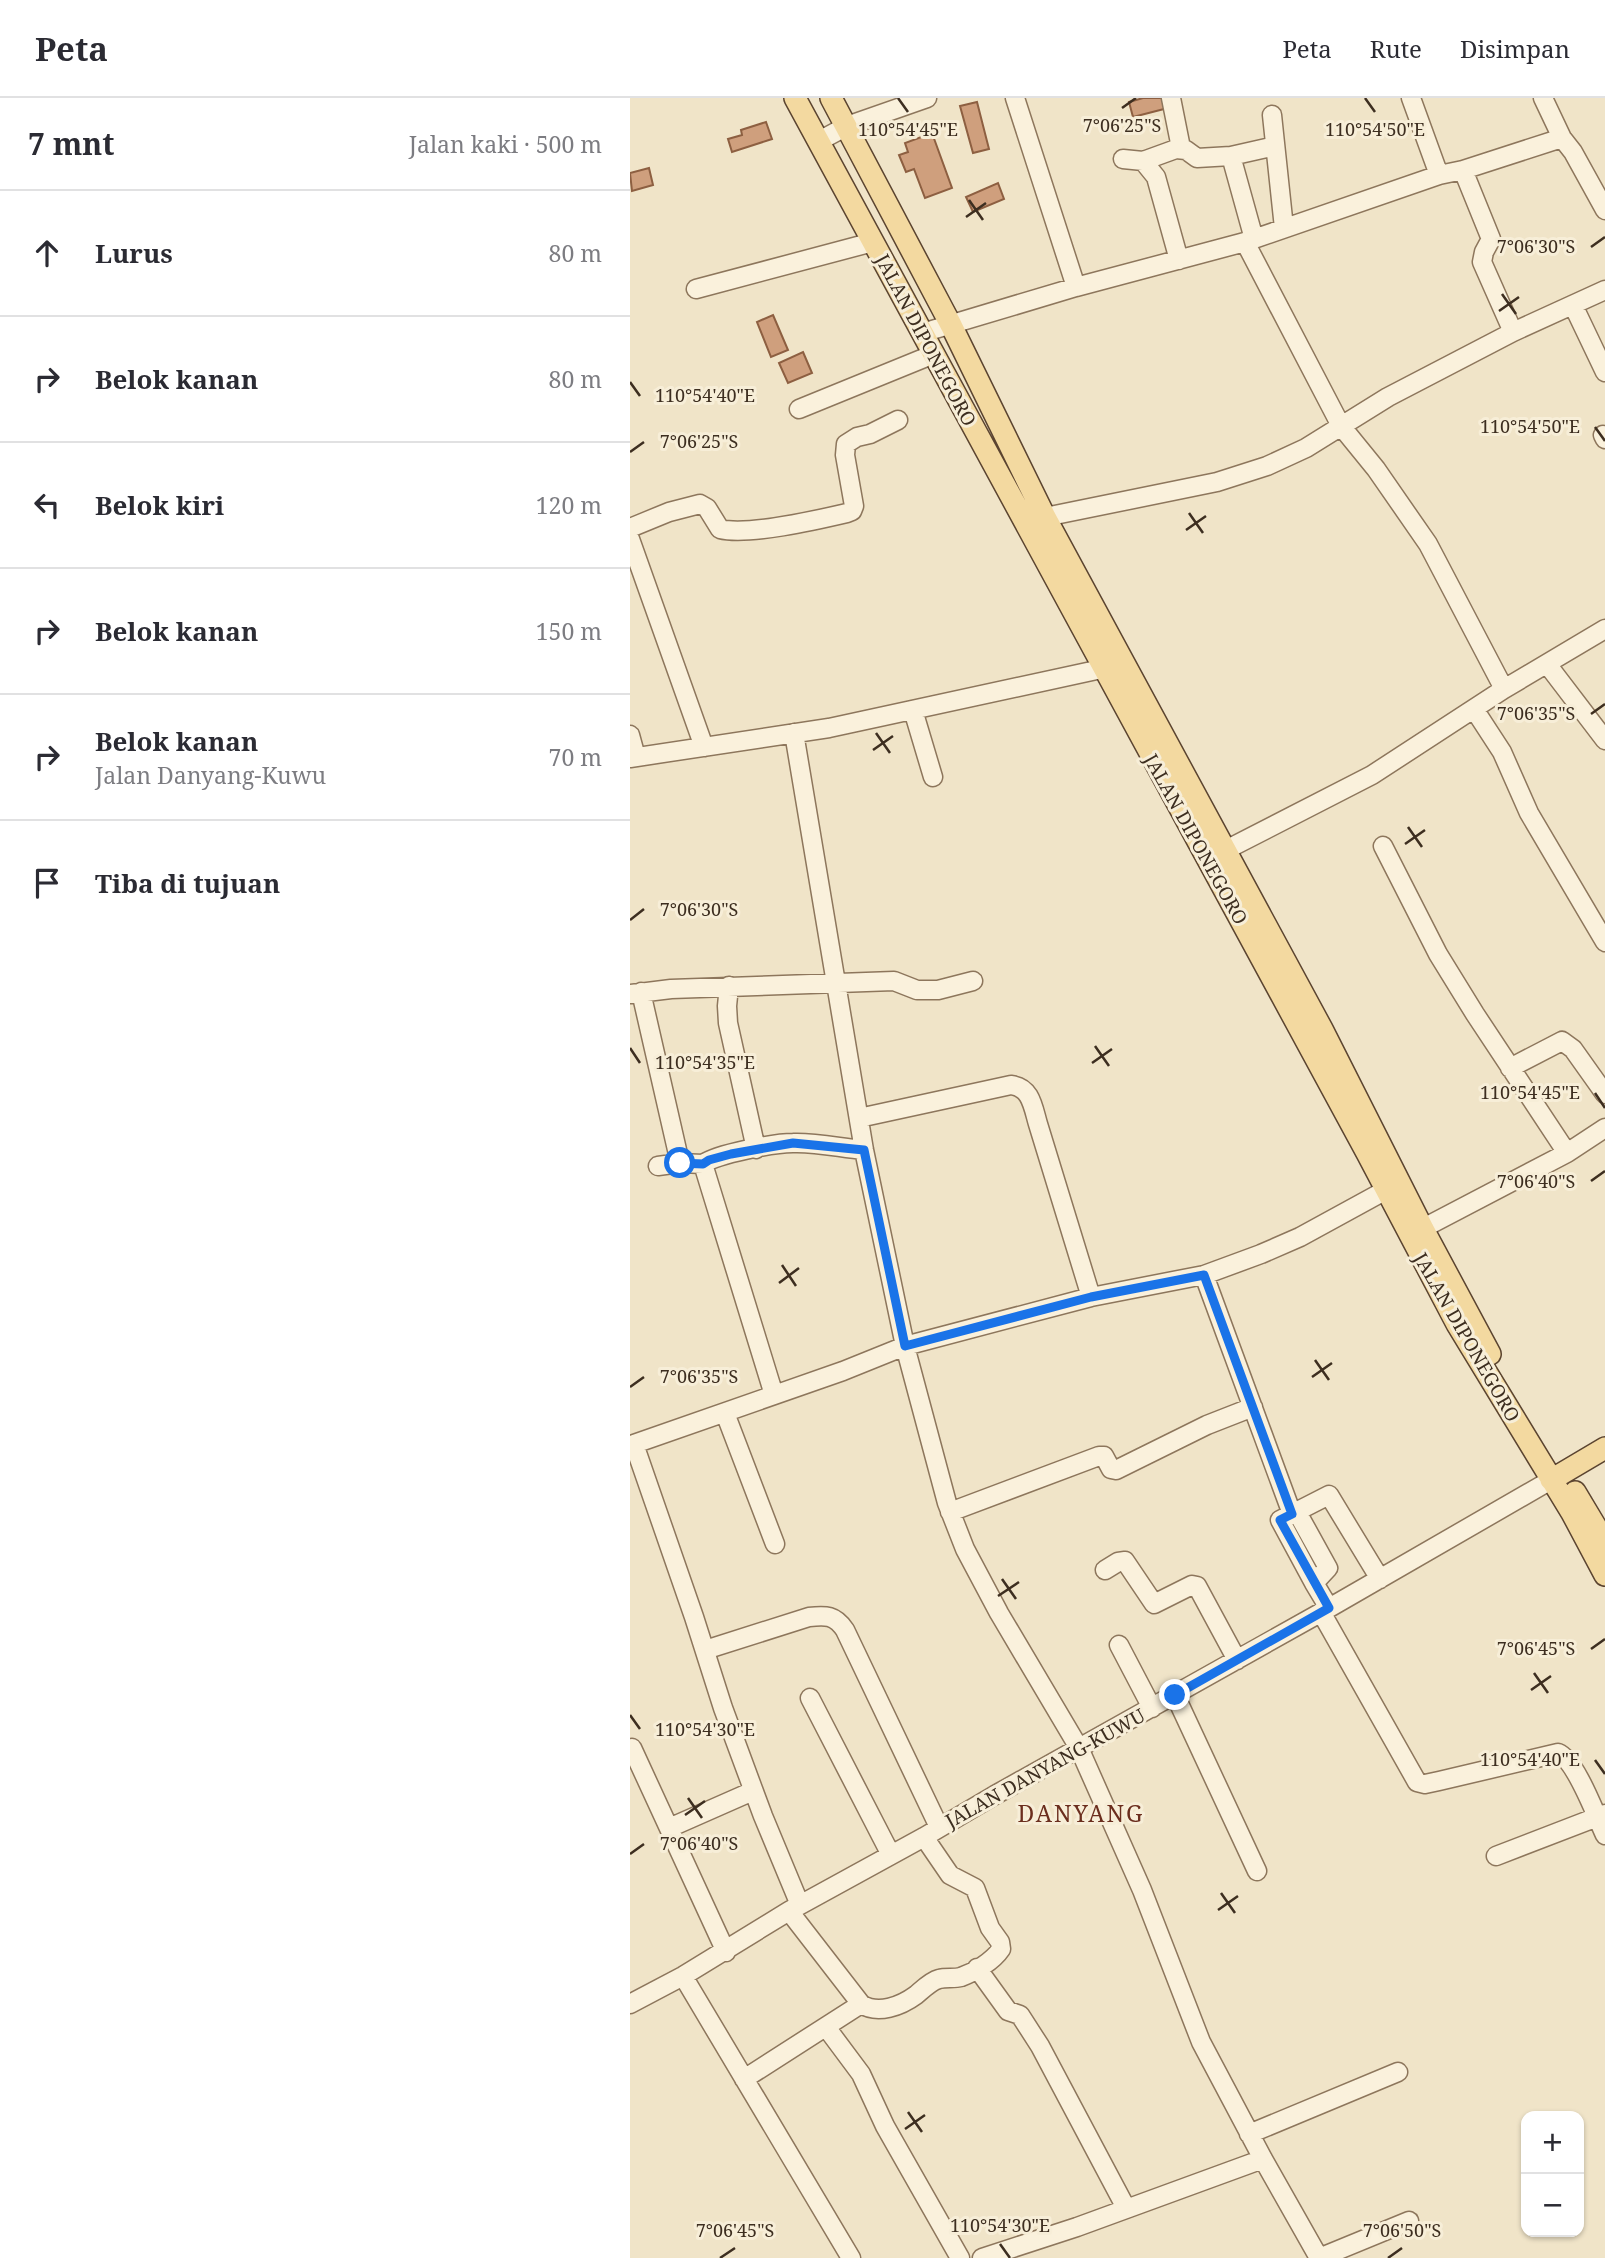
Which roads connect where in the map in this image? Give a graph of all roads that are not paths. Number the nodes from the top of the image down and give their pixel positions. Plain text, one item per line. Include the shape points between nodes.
1 (795, 98) edge
2 (831, 98) edge
3 (927, 98) edge
4 (1015, 98) edge
5 (1171, 98) edge
6 (1411, 98) edge
7 (1543, 98) edge
8 (1272, 115) dead end
9 (846, 126) junction
10 (1562, 138) junction
11 (819, 141) junction
12 (1275, 146) junction
13 (1181, 148) junction
14 (1231, 156) junction
15 (1123, 159) dead end
16 (1143, 161) junction
17 (1462, 170) junction
18 (1438, 175) junction
19 (1605, 210) edge
20 (1284, 228) junction
21 (1249, 240) junction
22 (873, 242) junction
23 (1179, 260) junction
24 (1076, 287) junction
25 (696, 289) dead end
26 (1605, 290) edge
27 (1573, 305) junction
28 (951, 325) junction
29 (1513, 332) junction
30 (922, 333) junction
31 (933, 354) junction
32 (1605, 372) edge
33 (799, 409) dead end
34 (898, 420) dead end
35 (1341, 426) junction
36 (1045, 517) junction
37 (630, 528) edge
38 (630, 539) edge
39 (1605, 629) edge
40 (1125, 664) junction
41 (1547, 664) junction
42 (1104, 669) junction
43 (1504, 690) junction
44 (1474, 709) junction
45 (913, 710) junction
46 (794, 733) junction
47 (630, 736) edge
48 (1605, 740) edge
49 (704, 747) junction
50 (633, 758) edge
51 (933, 777) dead end
52 (1383, 846) dead end
53 (1217, 854) junction
54 (1605, 942) edge
55 (973, 981) dead end
56 (837, 982) junction
57 (729, 986) junction
58 (635, 993) edge
59 (1510, 1068) junction
60 (1605, 1094) edge
61 (859, 1118) junction
62 (1605, 1128) edge
63 (756, 1149) junction
64 (864, 1150) junction
65 (1567, 1153) junction
66 (680, 1163) junction
67 (703, 1164) junction
68 (658, 1166) dead end
69 (1386, 1190) junction
70 (1417, 1232) junction
71 (1204, 1275) junction
72 (1091, 1297) junction
73 (905, 1346) junction
74 (774, 1395) junction
75 (1253, 1407) junction
76 (725, 1413) junction
77 (631, 1441) edge
78 (1605, 1448) edge
79 (1557, 1476) junction
80 (950, 1512) junction
81 (1284, 1518) junction
82 (1605, 1542) edge
83 (775, 1544) dead end
84 (1105, 1570) dead end
85 (1605, 1575) edge
86 (1380, 1579) junction
87 (1325, 1610) junction
88 (1119, 1645) dead end
89 (705, 1650) junction
90 (1237, 1660) junction
91 (1175, 1695) junction
92 (810, 1698) dead end
93 (1152, 1708) junction
94 (632, 1748) edge
95 (1079, 1748) junction
96 (754, 1791) junction
97 (1601, 1816) edge
98 (669, 1828) junction
99 (932, 1832) junction
100 (1605, 1835) edge
101 (891, 1855) junction
102 (1496, 1856) dead end
103 (1257, 1871) dead end
104 (794, 1908) junction
105 (726, 1952) junction
106 (977, 1968) junction
107 (683, 1976) junction
108 (630, 2004) edge
109 (861, 2004) junction
110 (826, 2027) junction
111 (1398, 2072) dead end
112 (744, 2079) junction
113 (1249, 2134) junction
114 (1263, 2159) junction
115 (1126, 2208) junction
116 (1409, 2221) dead end
117 (852, 2258) edge
118 (960, 2258) edge
119 (982, 2258) edge
120 (1319, 2258) edge

1 - 11 main road, JALAN DIPONEGORO
2 - 9 main road, JALAN DIPONEGORO
3 - 9 street
4 - 24 street
5 - 13 street
6 - 18 street
7 - 10 street
8 - 12 street
9 - 11 street
9 - 28 main road, JALAN DIPONEGORO
10 - 17 street
10 - 19 street
11 - 22 main road, JALAN DIPONEGORO
12 - 14 street
12 - 20 street
13 - 14 street via 1197,158
13 - 16 street
14 - 21 street
15 - 16 street
16 - 23 street via 1156,177
17 - 18 street
17 - 29 street via 1491,239 1482,261
18 - 20 street
20 - 21 street
21 - 23 street
21 - 35 street
22 - 25 street
22 - 30 main road, JALAN DIPONEGORO
23 - 24 street
24 - 28 street
26 - 27 street
27 - 29 street
27 - 32 street
28 - 30 street
28 - 36 main road, JALAN DIPONEGORO
29 - 35 street
30 - 31 main road, JALAN DIPONEGORO
31 - 33 street
31 - 42 main road, JALAN DIPONEGORO
34 - 37 street via 846,444 852,511 786,525 723,530 700,503
35 - 36 street via 1267,466 1217,482
35 - 43 street via 1428,544
36 - 40 main road, JALAN DIPONEGORO
38 - 49 street
39 - 41 street
40 - 42 street
40 - 53 main road, JALAN DIPONEGORO
41 - 43 street
41 - 48 street
42 - 45 street
42 - 53 main road, JALAN DIPONEGORO
43 - 44 street
44 - 53 street via 1372,775
44 - 54 street
45 - 46 street
45 - 51 street
46 - 49 street
46 - 56 street
47 - 50 street
49 - 50 street
52 - 59 street via 1438,954
53 - 69 main road, JALAN DIPONEGORO
53 - 70 main road, JALAN DIPONEGORO via 1322,1029
55 - 56 street via 938,990 917,990 894,981
56 - 57 street
56 - 61 street
57 - 58 street
57 - 63 street via 728,1023
58 - 66 street
59 - 60 street via 1562,1041 1573,1049
59 - 65 street
61 - 64 street
61 - 72 street via 1011,1084 1023,1088 1030,1098
62 - 65 street
63 - 64 street via 793,1143
63 - 67 street
64 - 73 street
65 - 70 street
66 - 67 street
66 - 68 street
67 - 74 street
69 - 70 main road, JALAN DIPONEGORO
69 - 71 street via 1300,1237
70 - 79 main road, JALAN DIPONEGORO via 1457,1324
71 - 72 street
71 - 75 street
72 - 73 street
73 - 74 street
73 - 80 street
74 - 76 street
75 - 80 street via 1116,1470 1099,1456
75 - 81 street
76 - 77 street
76 - 83 street
77 - 89 street
78 - 79 main road, JALAN DANYANG-KUWU
79 - 82 main road, JALAN DIPONEGORO
79 - 85 main road, JALAN DIPONEGORO
79 - 86 street, JALAN DANYANG-KUWU
80 - 95 street via 999,1613
81 - 86 street via 1329,1495
81 - 87 street via 1328,1568 1314,1583
84 - 90 street via 1125,1561 1154,1604 1195,1585
86 - 87 street, JALAN DANYANG-KUWU
87 - 90 street, JALAN DANYANG-KUWU
87 - 97 street via 1417,1782 1425,1784 1558,1753 1565,1756
88 - 93 street
89 - 96 street
89 - 99 street via 809,1617 835,1619 845,1630
90 - 91 street, JALAN DANYANG-KUWU
91 - 93 street, JALAN DANYANG-KUWU
91 - 103 street
92 - 101 street
93 - 95 street, JALAN DANYANG-KUWU
94 - 98 street
95 - 99 street, JALAN DANYANG-KUWU
95 - 113 street via 1142,1890 1201,2042
96 - 98 street
96 - 104 street
97 - 100 street
97 - 102 street
98 - 105 street
99 - 101 street, JALAN DANYANG-KUWU
99 - 106 street via 950,1875 975,1888 1000,1942 998,1954
101 - 104 street, JALAN DANYANG-KUWU
104 - 105 street, JALAN DANYANG-KUWU
104 - 109 street
105 - 107 street, JALAN DANYANG-KUWU
106 - 109 street via 960,1977 937,1979 889,2009 872,2010
106 - 115 street via 1008,2011 1020,2015 1040,2046
107 - 108 street, JALAN DANYANG-KUWU
107 - 112 street
109 - 110 street
110 - 112 street
110 - 118 street via 861,2074 885,2126
111 - 113 street
112 - 117 street
113 - 114 street
114 - 115 street
114 - 120 street
115 - 119 street
116 - 120 street

